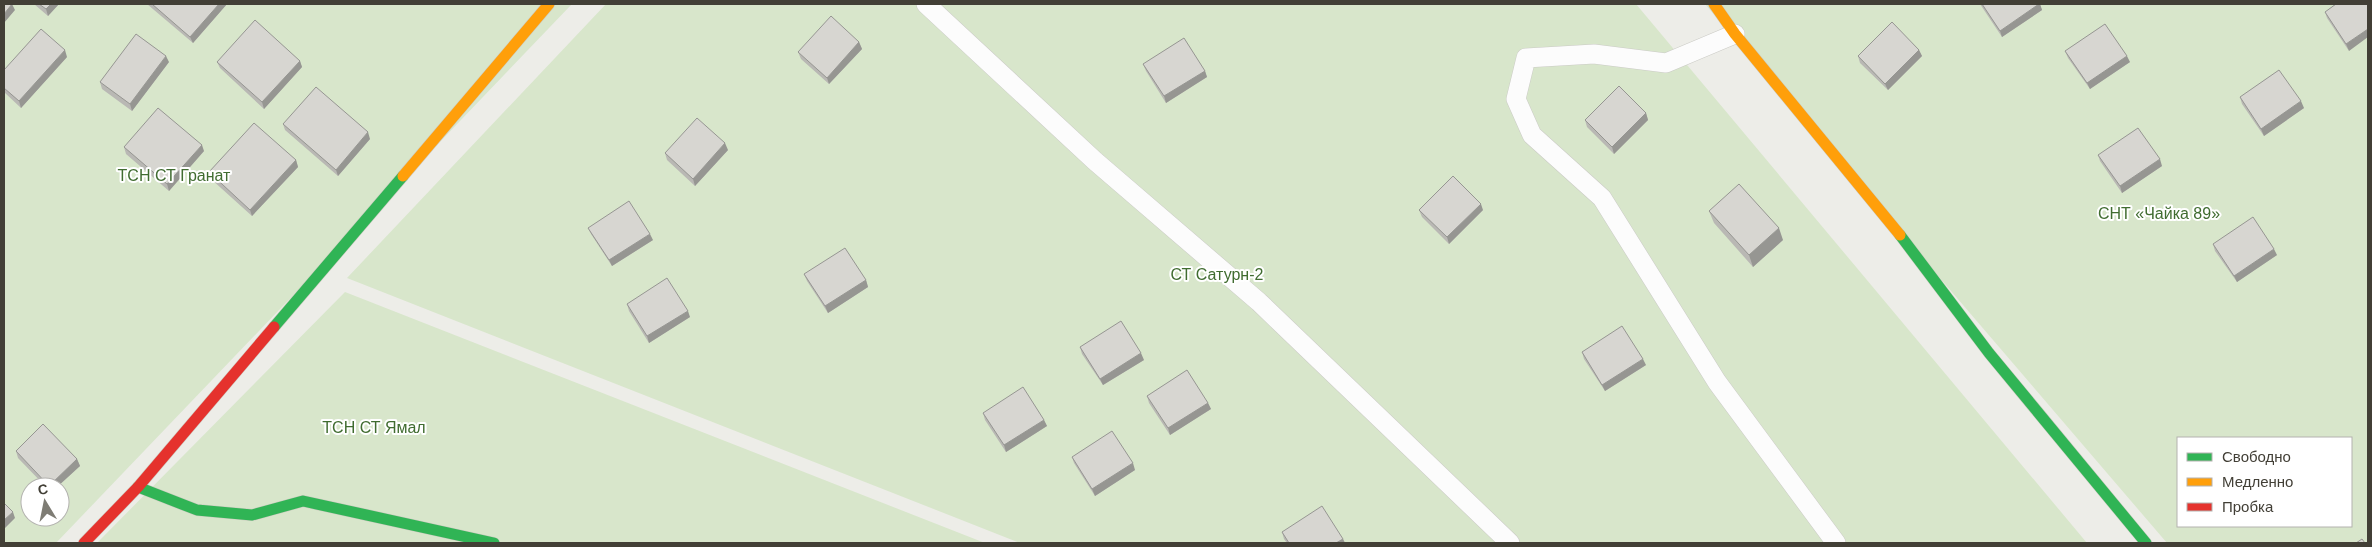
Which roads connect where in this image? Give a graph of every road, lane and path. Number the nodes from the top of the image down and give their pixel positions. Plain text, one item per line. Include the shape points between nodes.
1 (549, 4) edge
2 (926, 4) edge
3 (1714, 4) edge
4 (1735, 34) junction
5 (138, 487) junction
6 (84, 543) edge
7 (494, 543) edge
8 (1510, 543) edge
9 (1836, 543) edge
10 (2146, 543) edge

1 - 5 street
2 - 8 lane via 1095,161 1259,302
3 - 4 street
4 - 9 lane via 1666,63 1594,54 1526,58 1516,99 1532,135 1602,198 1717,382
4 - 10 street via 1880,208 1989,354
5 - 6 street
5 - 7 street via 197,510 252,515 303,501

